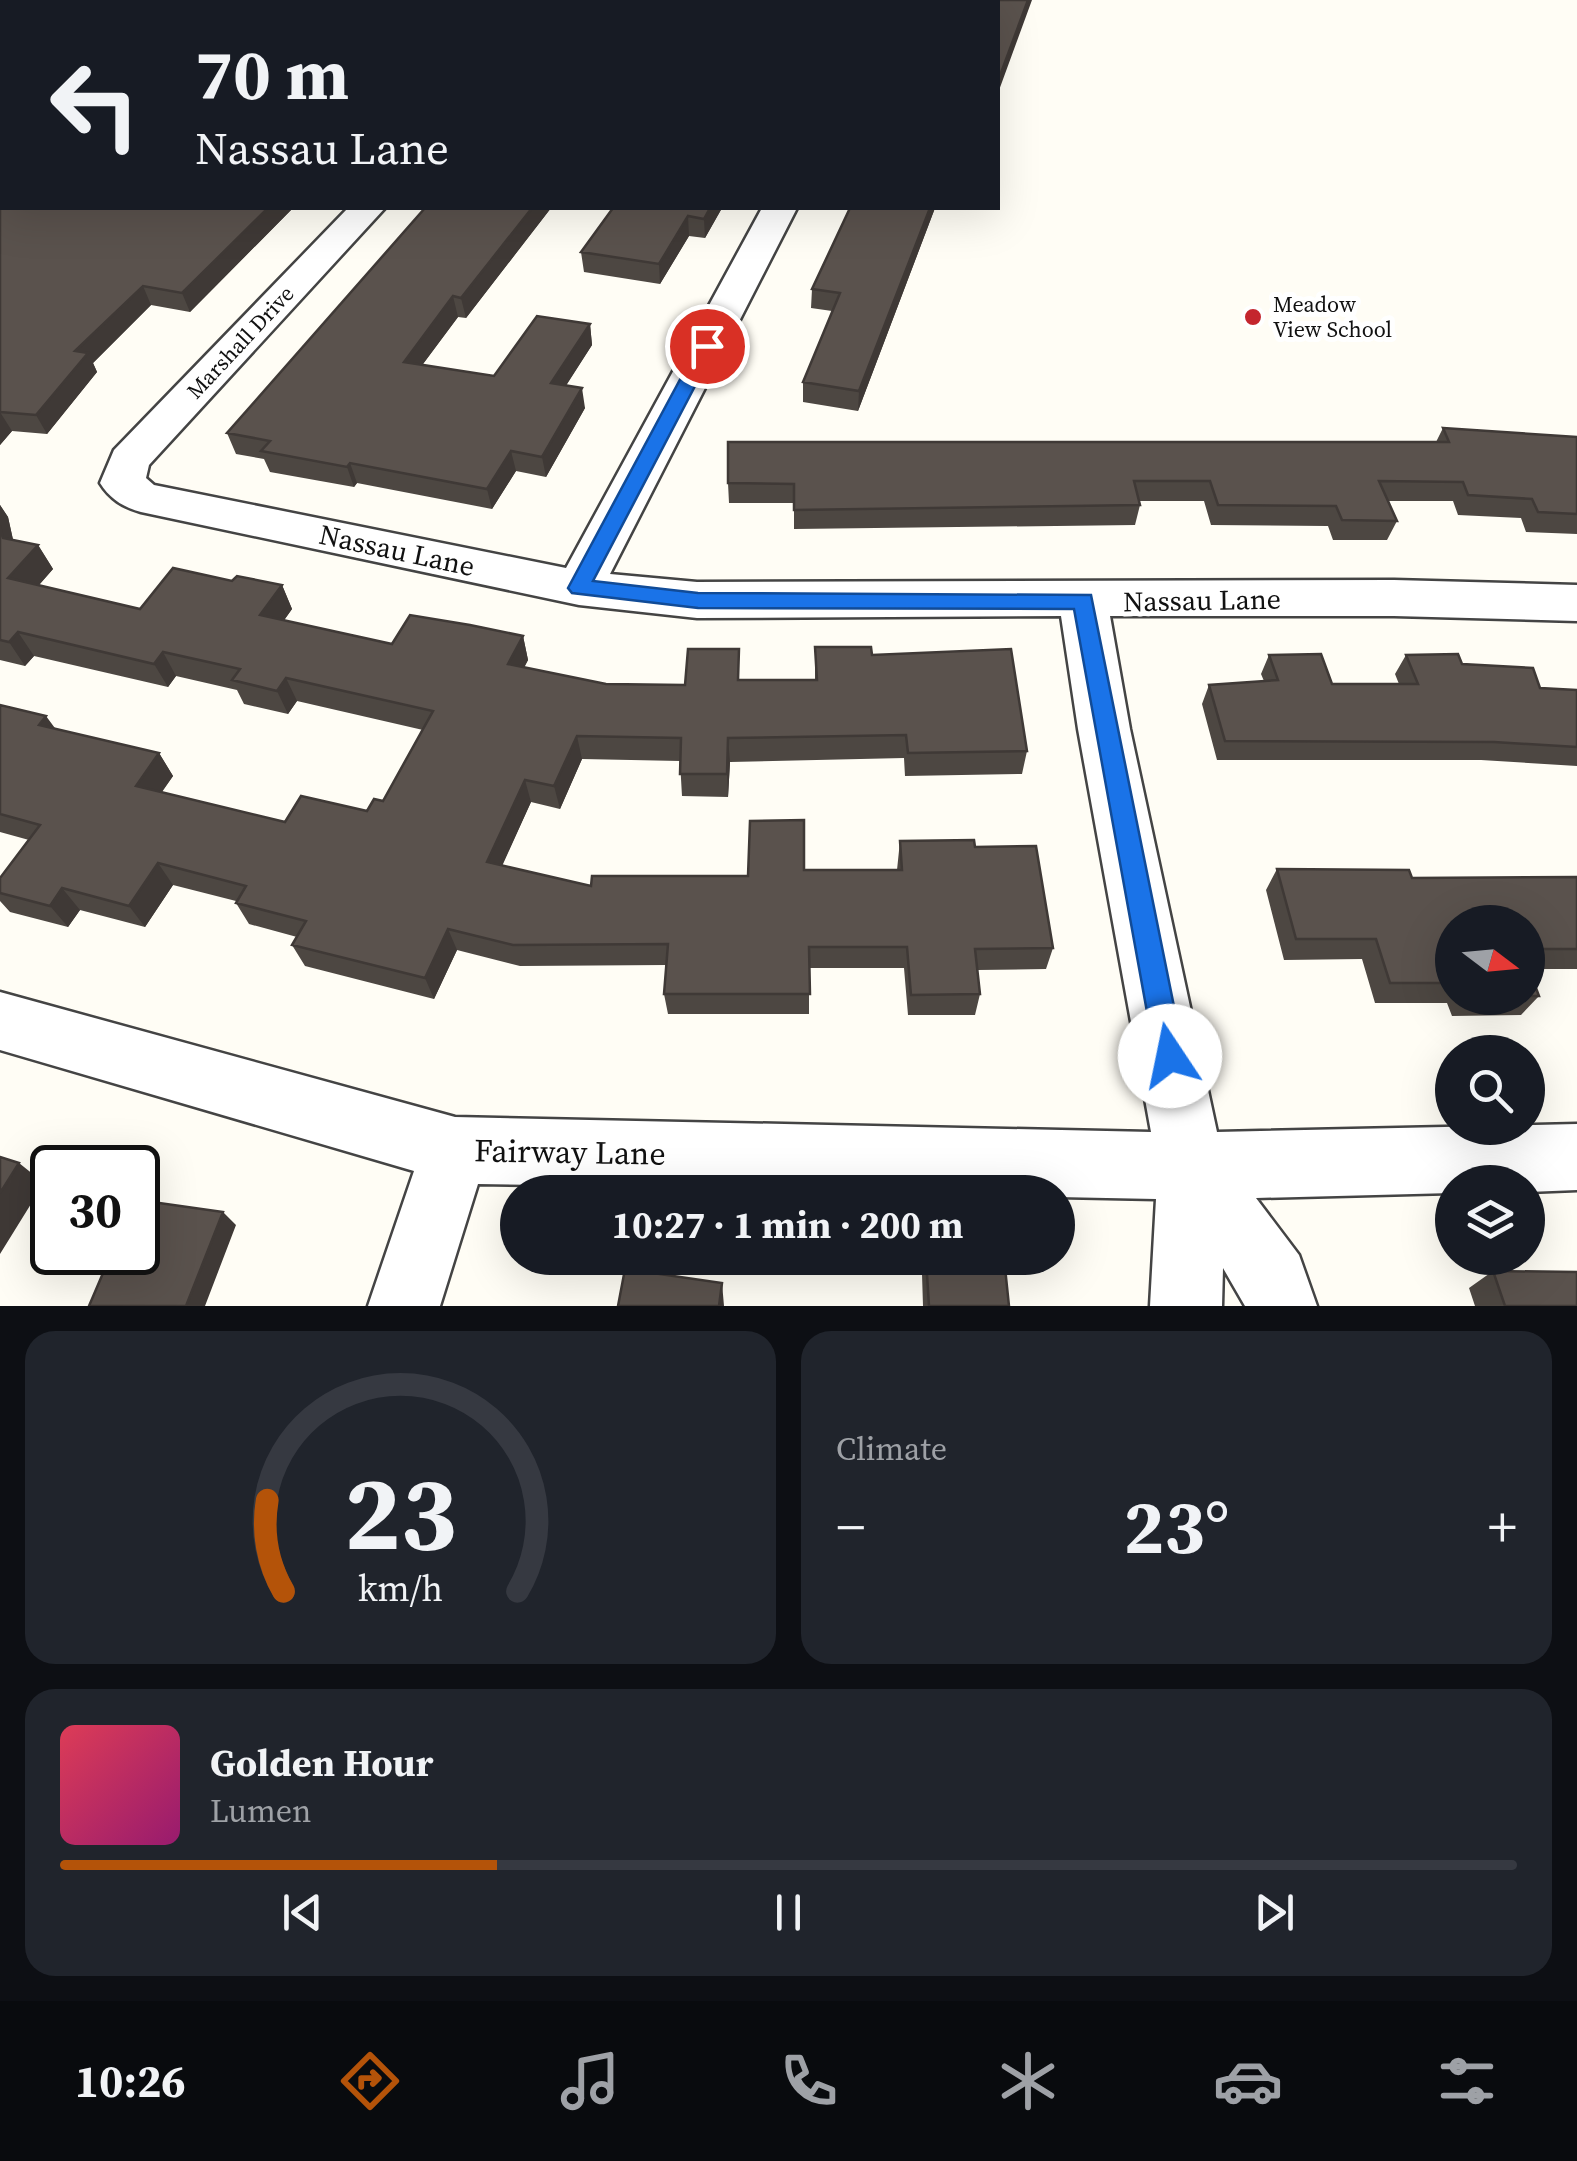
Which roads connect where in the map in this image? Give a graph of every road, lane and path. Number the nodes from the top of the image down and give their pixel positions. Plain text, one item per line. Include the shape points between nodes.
1 (366, 210) edge
2 (779, 210) edge
3 (122, 483) joint
4 (579, 588) junction
5 (1083, 601) junction
6 (1577, 603) edge
7 (0, 1022) edge
8 (456, 1150) junction
9 (1577, 1157) edge
10 (1191, 1166) junction
11 (404, 1306) edge
12 (1186, 1306) edge
13 (1280, 1306) edge

1 - 3 street, Marshall Drive via 129,460
2 - 4 street
3 - 4 street, Nassau Lane via 141,497
4 - 5 street, Nassau Lane via 698,600
5 - 6 street, Nassau Lane
5 - 10 street
7 - 8 street, Fairway Lane
8 - 10 street, Fairway Lane
8 - 11 street
9 - 10 street, Fairway Lane
10 - 12 street
10 - 13 street via 1274,1280

